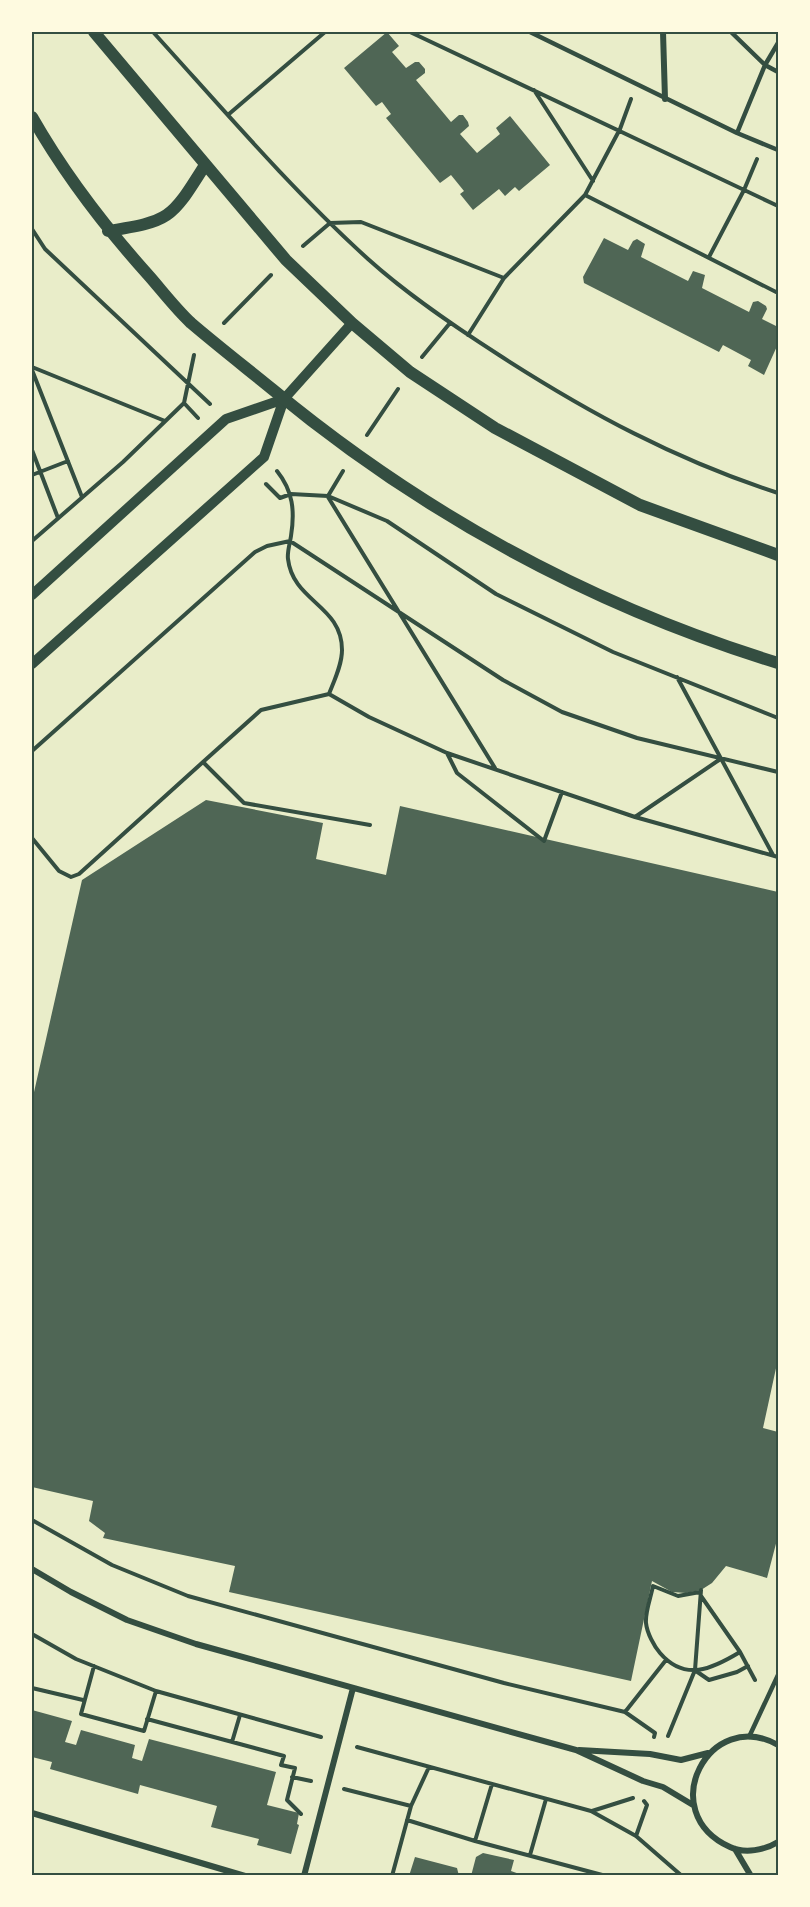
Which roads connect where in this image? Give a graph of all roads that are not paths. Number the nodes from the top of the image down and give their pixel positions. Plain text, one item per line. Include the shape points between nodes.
1 (94, 32) edge
2 (530, 32) edge
3 (663, 32) edge
4 (731, 32) edge
5 (778, 43) edge
6 (765, 65) junction
7 (778, 72) edge
8 (665, 99) junction
9 (32, 117) edge
10 (737, 133) junction
11 (778, 150) edge
12 (205, 165) junction
13 (108, 231) junction
14 (352, 323) junction
15 (284, 399) junction
16 (778, 555) edge
17 (32, 595) edge
18 (778, 663) edge
19 (32, 664) edge
20 (32, 1569) edge
21 (778, 1675) edge
22 (353, 1688) junction
23 (749, 1737) junction
24 (778, 1745) edge
25 (576, 1750) junction
26 (709, 1753) junction
27 (693, 1805) junction
28 (32, 1814) edge
29 (778, 1842) edge
30 (735, 1849) junction
31 (245, 1875) edge
32 (304, 1875) edge
33 (751, 1875) edge

1 - 12 main road
2 - 8 lane
3 - 8 street
4 - 6 lane
5 - 6 lane
6 - 7 lane
6 - 10 lane
8 - 10 lane
9 - 13 main road via 53,155
10 - 11 lane
12 - 13 main road via 178,208 154,224
12 - 14 main road via 286,260
13 - 15 main road via 190,321
14 - 15 street
14 - 16 main road via 410,372 495,428 640,506
15 - 17 street via 226,419
15 - 18 main road via 354,454 444,514 520,557 674,628
15 - 19 street via 264,457
20 - 22 street via 127,1620 196,1644
21 - 23 lane
22 - 25 street
22 - 32 street
23 - 24 street
23 - 26 street via 728,1741
25 - 26 street via 650,1754 681,1760
25 - 27 street via 663,1787
26 - 27 street via 692,1786
27 - 30 street via 701,1825 716,1840
28 - 31 street
29 - 30 street via 753,1851
30 - 33 street

